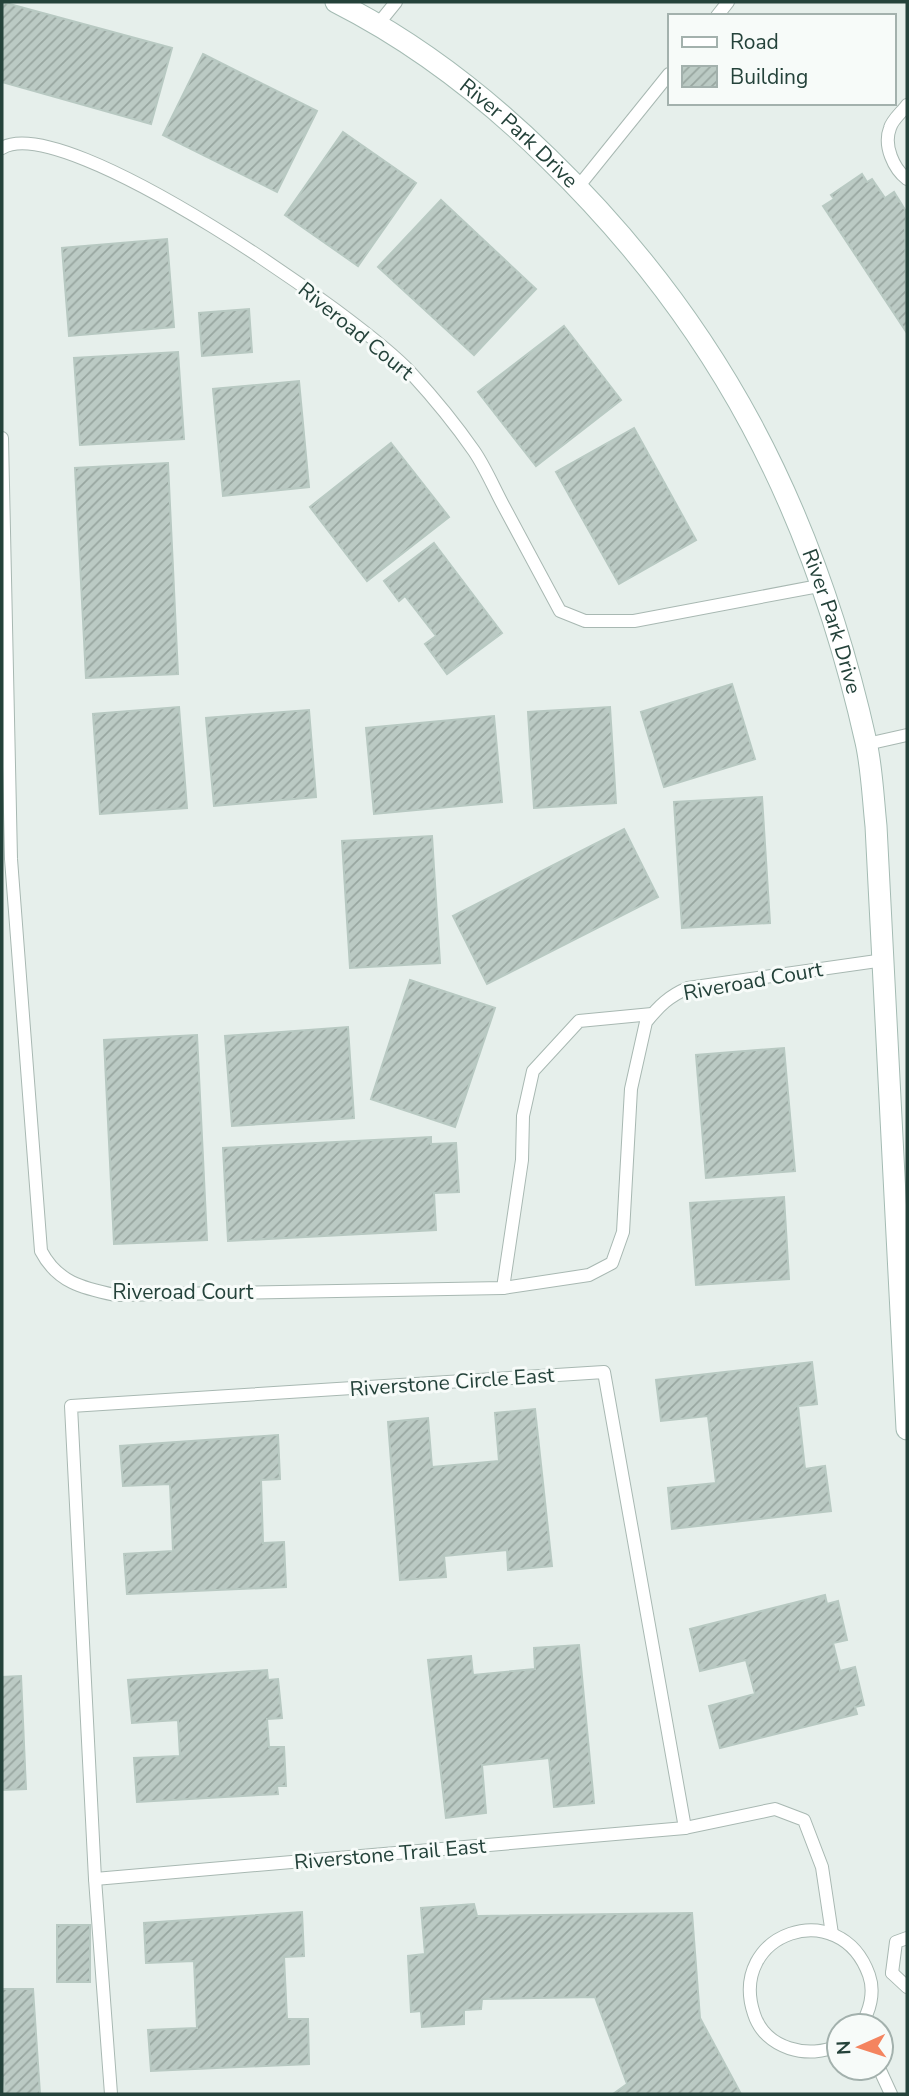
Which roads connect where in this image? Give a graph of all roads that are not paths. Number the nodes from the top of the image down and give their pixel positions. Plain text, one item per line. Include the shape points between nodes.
1 (336, 2) edge
2 (396, 2) edge
3 (379, 23) junction
4 (668, 75) edge
5 (907, 106) edge
6 (2, 148) edge
7 (907, 179) edge
8 (578, 187) junction
9 (2, 438) edge
10 (824, 585) junction
11 (907, 735) edge
12 (867, 744) junction
13 (884, 960) junction
14 (652, 1014) junction
15 (503, 1288) junction
16 (907, 1429) edge
17 (685, 1828) junction
18 (95, 1879) junction
19 (832, 1934) junction
20 (907, 1938) edge
21 (892, 1973) junction
22 (871, 1981) junction
23 (907, 1987) edge
24 (866, 2012) edge
25 (825, 2050) edge
26 (111, 2094) edge

1 - 3 street, River Park Drive
2 - 3 lane
3 - 8 street, River Park Drive via 503,114
4 - 8 lane
5 - 7 lane via 890,128 888,147 897,172
6 - 10 lane, Riveroad Court via 50,146 152,192 228,235 327,302 410,371 475,452 560,611 585,621 634,621
8 - 10 street, River Park Drive via 642,256 713,356 777,473
9 - 15 lane, Riveroad Court via 11,859 41,1251 50,1268 77,1287 115,1295
10 - 12 street, River Park Drive
11 - 12 lane
12 - 13 street, River Park Drive via 877,826
13 - 14 lane, Riveroad Court via 688,988 670,996
13 - 16 street, River Park Drive
14 - 15 lane via 579,1021 533,1071 523,1116 522,1160
14 - 15 lane, Riveroad Court via 646,1022 631,1089 623,1233 612,1263 589,1275
17 - 18 lane, Riverstone Trail East
17 - 18 lane, Riverstone Circle East via 604,1372 71,1406
17 - 19 lane via 775,1809 804,1820 822,1867
18 - 26 lane
19 - 22 lane via 864,1961
19 - 25 lane via 812,1930 773,1942 750,1977 749,1998 766,2034 799,2052
20 - 21 lane via 896,1942
21 - 22 lane
21 - 23 lane
22 - 24 lane

